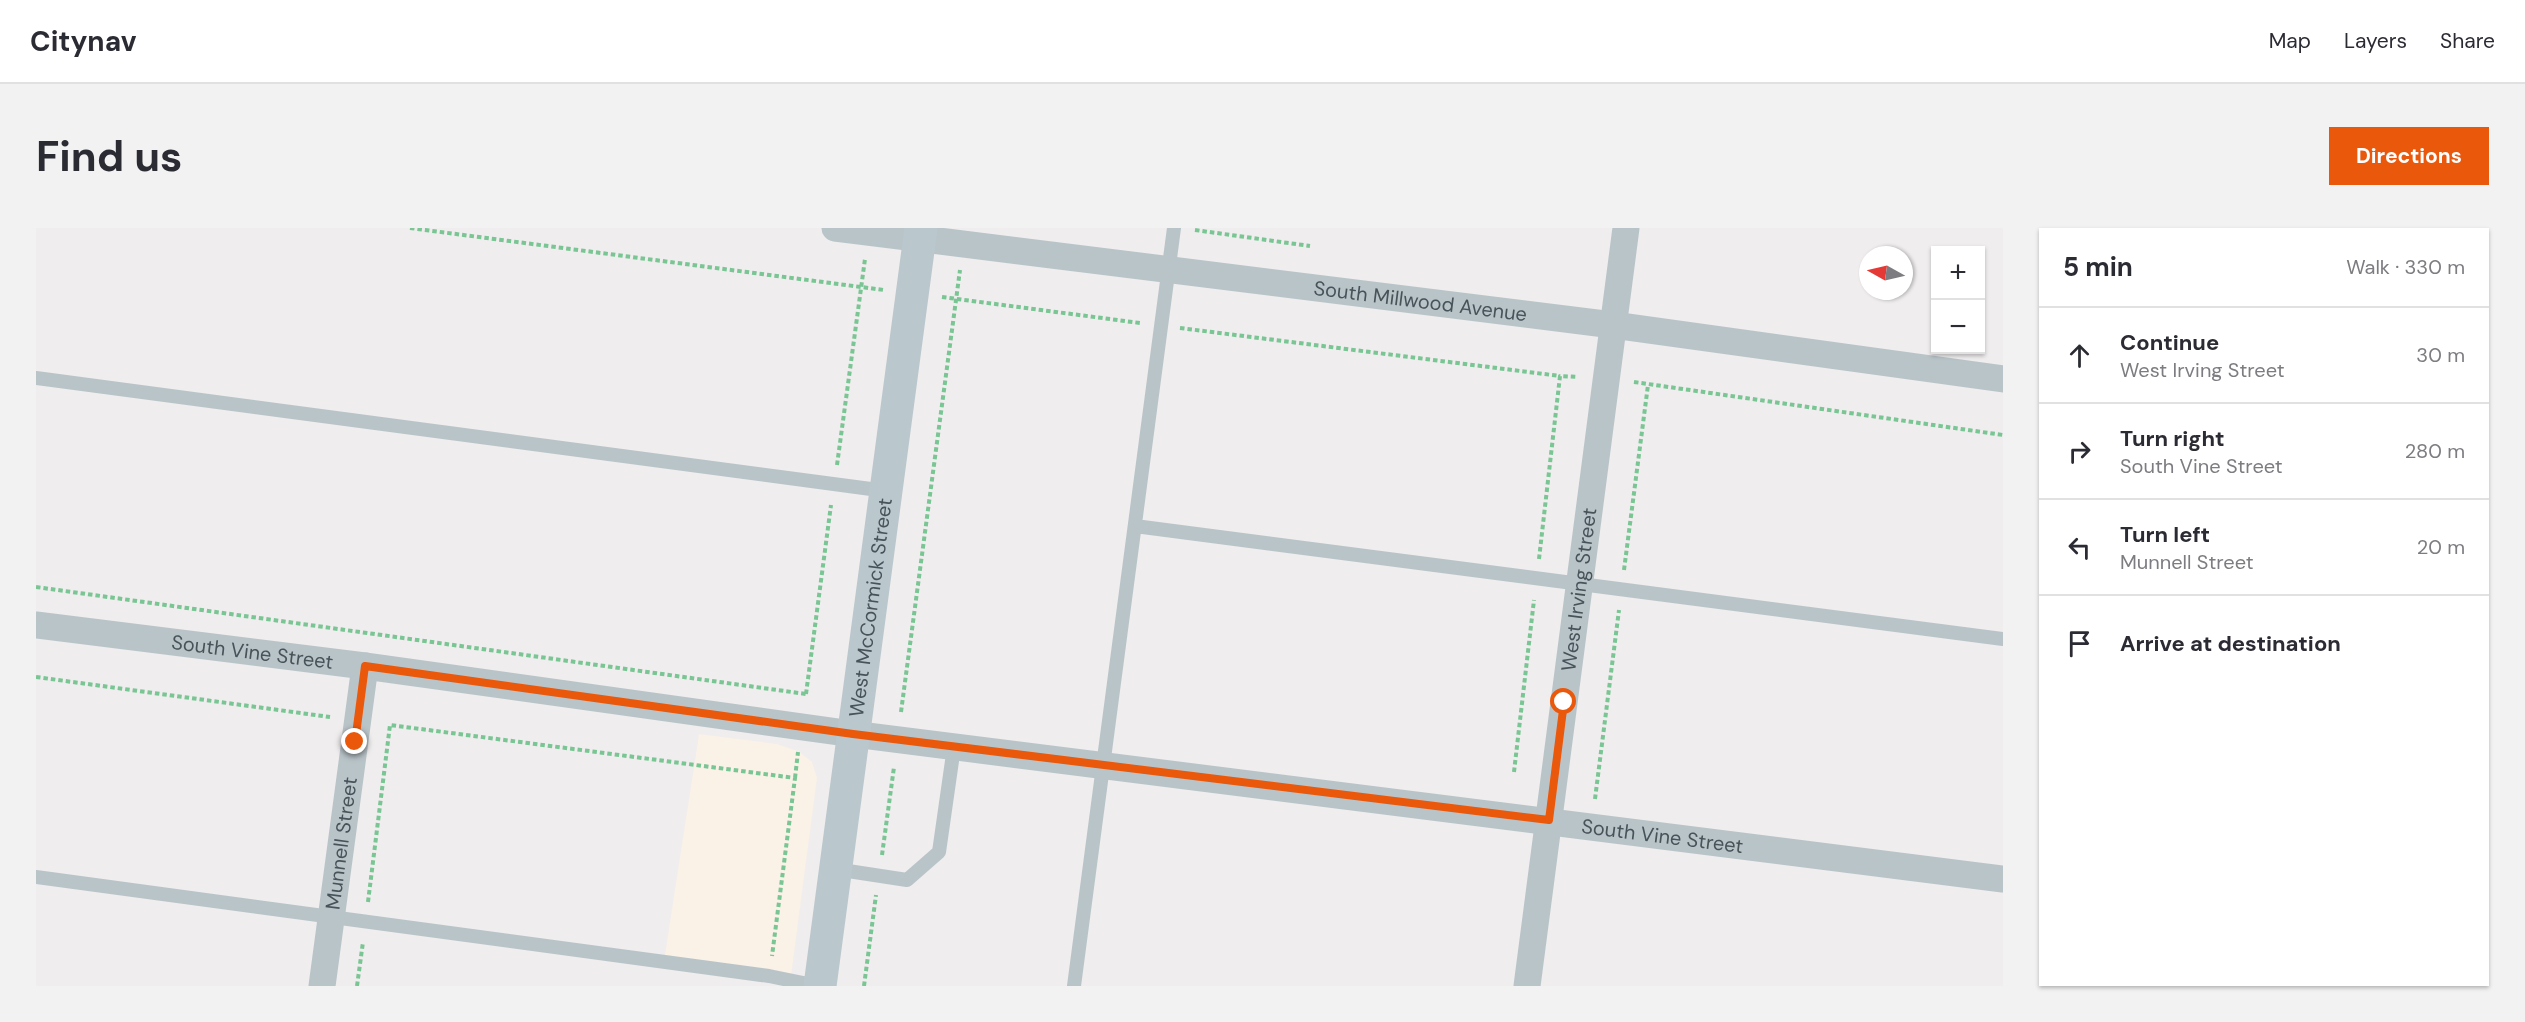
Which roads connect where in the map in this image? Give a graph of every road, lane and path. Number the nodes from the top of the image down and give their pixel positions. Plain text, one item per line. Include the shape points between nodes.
1 (410, 228) edge
2 (835, 228) edge
3 (1174, 228) edge
4 (1626, 228) edge
5 (1194, 230) dead end
6 (920, 233) edge
7 (964, 244) junction
8 (1310, 246) dead end
9 (1169, 270) junction
10 (912, 293) junction
11 (957, 299) junction
12 (1161, 325) junction
13 (1613, 325) junction
14 (1560, 376) junction
15 (36, 378) edge
16 (1606, 378) junction
17 (2003, 379) edge
18 (2003, 435) edge
19 (886, 491) junction
20 (1134, 526) junction
21 (1537, 578) junction
22 (1580, 584) junction
23 (36, 587) edge
24 (36, 625) edge
25 (2003, 639) edge
26 (365, 666) junction
27 (36, 677) edge
28 (806, 694) dead end
29 (358, 720) junction
30 (390, 725) junction
31 (853, 734) junction
32 (898, 740) junction
33 (954, 747) junction
34 (1103, 765) junction
35 (1514, 772) dead end
36 (1549, 820) junction
37 (835, 869) junction
38 (879, 876) junction
39 (36, 877) edge
40 (2003, 879) edge
41 (331, 917) junction
42 (365, 921) junction
43 (770, 976) junction
44 (322, 986) edge
45 (357, 986) edge
46 (819, 986) edge
47 (864, 986) edge
48 (1074, 986) edge
49 (1527, 986) edge

1 - 10 path
2 - 6 street, South Millwood Avenue
3 - 9 lane
4 - 13 street, West Irving Street
5 - 8 path
6 - 7 street, South Millwood Avenue
6 - 10 street, West McCormick Street
7 - 9 street, South Millwood Avenue
7 - 11 path
9 - 12 lane
9 - 13 street, South Millwood Avenue
10 - 11 path
10 - 19 street, West McCormick Street
11 - 12 path
11 - 32 path
12 - 14 path
12 - 20 lane
13 - 16 street, West Irving Street
13 - 17 street, South Millwood Avenue
14 - 16 path
14 - 21 path
15 - 19 lane
16 - 18 path
16 - 22 street, West Irving Street
19 - 31 street, West McCormick Street
20 - 21 lane
20 - 34 lane
21 - 22 lane
21 - 35 path
22 - 25 lane
22 - 36 street, West Irving Street
23 - 28 path
24 - 26 street, South Vine Street
26 - 29 street, Munnell Street
26 - 31 street, South Vine Street
27 - 29 path
29 - 30 path
29 - 41 street, Munnell Street
30 - 42 path
30 - 43 path via 795,778
31 - 32 street, South Vine Street
31 - 37 street, West McCormick Street
32 - 33 street, South Vine Street
32 - 38 path
33 - 34 street, South Vine Street
33 - 38 lane via 939,852 907,880
34 - 36 street, South Vine Street
34 - 48 lane
36 - 40 street, South Vine Street
36 - 49 street, West Irving Street
37 - 38 lane
37 - 46 street, West McCormick Street
38 - 47 path
39 - 41 lane
41 - 42 lane
41 - 44 street, Munnell Street
42 - 43 lane
42 - 45 path
43 - 46 lane

